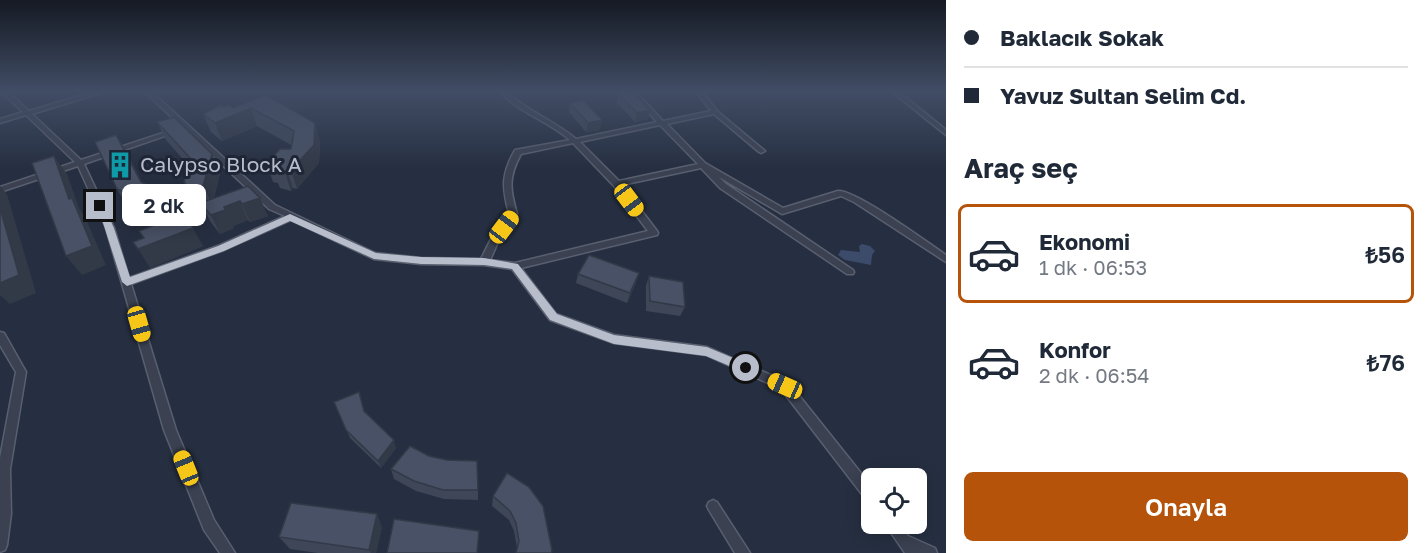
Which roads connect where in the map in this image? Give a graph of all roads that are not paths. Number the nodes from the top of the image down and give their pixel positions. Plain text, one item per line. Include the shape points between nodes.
1 (30, 117) edge
2 (176, 117) edge
3 (542, 117) edge
4 (657, 117) edge
5 (690, 117) edge
6 (721, 117) edge
7 (927, 117) edge
8 (662, 122) junction
9 (187, 127) junction
10 (946, 132) edge
11 (574, 141) junction
12 (761, 151) dead end
13 (80, 164) junction
14 (703, 165) junction
15 (617, 184) junction
16 (0, 190) edge
17 (290, 217) junction
18 (946, 259) edge
19 (484, 262) junction
20 (515, 266) junction
21 (850, 272) dead end
22 (127, 282) junction
23 (0, 336) edge
24 (861, 484) edge
25 (713, 506) dead end
26 (899, 534) edge
27 (904, 541) junction
28 (0, 545) edge
29 (228, 553) edge
30 (742, 553) edge
31 (913, 553) edge
32 (930, 553) edge

1 - 13 street
2 - 9 street
3 - 11 street
4 - 8 street
5 - 8 street
6 - 12 street
7 - 10 street
8 - 11 street
8 - 14 street
9 - 13 street
9 - 17 street via 272,207
11 - 15 street
11 - 19 street via 518,152 508,169 505,185 513,214
13 - 16 street
13 - 22 street via 110,228
14 - 15 street
14 - 18 street via 782,211 841,193
14 - 21 street via 723,186
15 - 20 street via 654,233
17 - 19 street via 374,256
17 - 22 street via 221,248
19 - 20 street
20 - 24 street via 554,317 614,339 707,351 785,386
22 - 29 street via 170,430 209,525
23 - 28 street via 21,372 4,469 5,514
25 - 30 street
26 - 27 street
27 - 31 street
27 - 32 street

